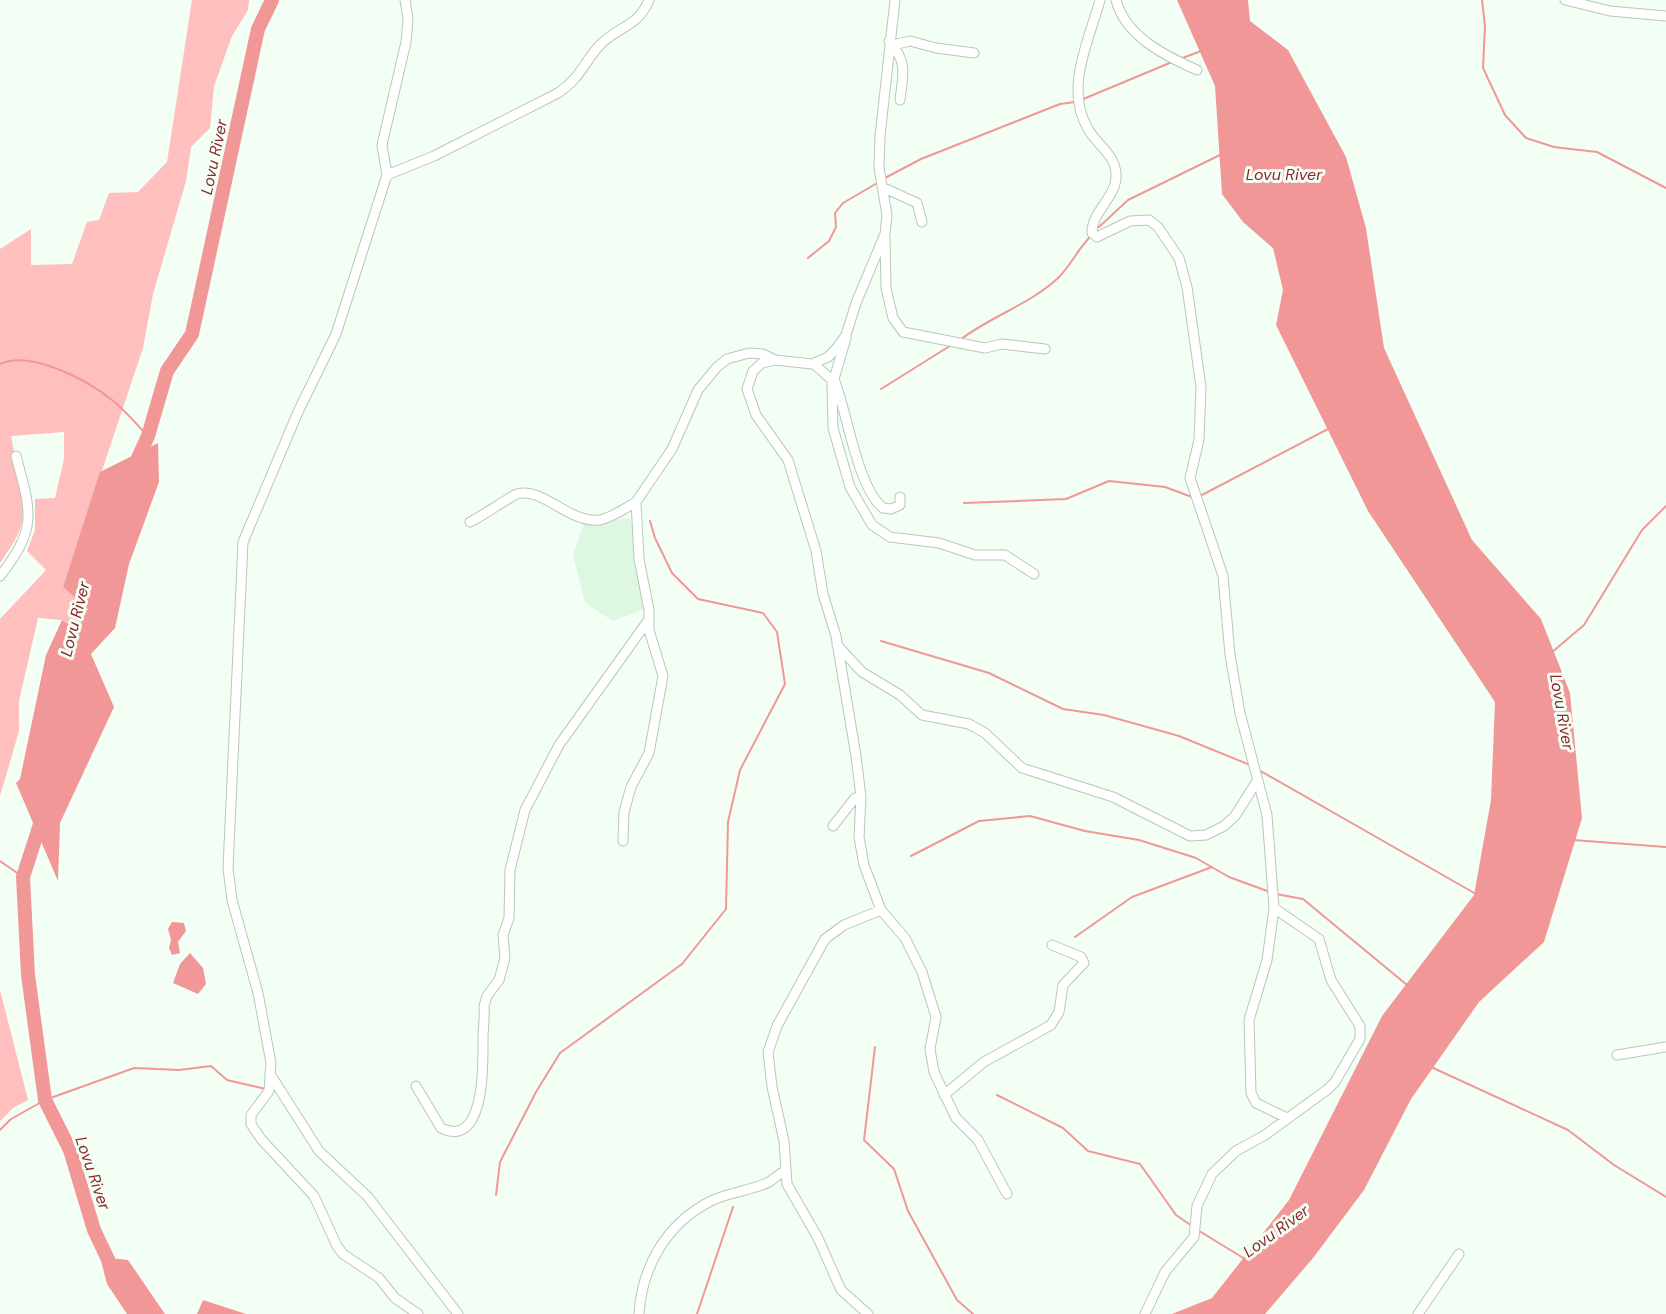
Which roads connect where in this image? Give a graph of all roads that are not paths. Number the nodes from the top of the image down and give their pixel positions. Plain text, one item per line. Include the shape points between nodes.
1 (405, 0) edge
2 (649, 0) edge
3 (895, 0) edge
4 (1100, 0) edge
5 (1116, 0) edge
6 (1565, 0) edge
7 (1666, 16) edge
8 (891, 43) junction
9 (974, 53) dead end
10 (1197, 70) dead end
11 (900, 100) dead end
12 (387, 175) junction
13 (882, 187) junction
14 (922, 222) dead end
15 (884, 237) junction
16 (846, 334) junction
17 (1045, 349) dead end
18 (775, 360) junction
19 (814, 364) junction
20 (833, 379) junction
21 (16, 456) dead end
22 (900, 497) dead end
23 (636, 502) junction
24 (470, 522) dead end
25 (1034, 574) dead end
26 (0, 576) edge
27 (647, 622) junction
28 (837, 645) junction
29 (1257, 781) junction
30 (861, 797) junction
31 (833, 826) dead end
32 (623, 841) dead end
33 (1274, 909) junction
34 (881, 910) junction
35 (1052, 945) dead end
36 (1666, 1047) edge
37 (1617, 1055) dead end
38 (270, 1074) junction
39 (416, 1086) dead end
40 (944, 1095) junction
41 (1287, 1118) junction
42 (784, 1172) junction
43 (1006, 1194) dead end
44 (1459, 1254) dead end
45 (418, 1314) edge
46 (458, 1314) edge
47 (639, 1314) edge
48 (868, 1314) edge
49 (1145, 1314) edge
50 (1418, 1314) edge

1 - 12 street via 406,42 382,145
2 - 12 street via 637,21 600,45 576,80 558,93 442,152
3 - 8 street
4 - 29 street via 1077,91 1088,129 1108,153 1116,178 1091,231 1097,237 1130,221 1149,220 1169,243 1184,272 1201,387 1201,421 1190,468 1191,486 1206,519 1223,576 1230,655
5 - 10 street via 1135,33
6 - 7 street via 1610,11
8 - 9 street via 910,41
8 - 11 street via 904,65
8 - 13 street via 880,136
12 - 38 street via 336,334 246,530 240,558 228,868 232,900 258,993
13 - 14 street via 917,203
13 - 15 street
15 - 16 street
15 - 17 street via 886,288 893,318 903,332 985,348 1002,344
16 - 19 street via 828,357
16 - 20 street
18 - 19 street
18 - 23 street via 749,352 717,367 698,390 672,449
18 - 28 street via 762,363 753,371 747,384 749,401 791,467 816,551
19 - 20 street
20 - 22 street via 874,499 883,508 891,509 900,505
20 - 25 street via 833,428 845,475 877,531 899,539 939,543 965,553 1005,555
21 - 26 street via 28,502 29,525 21,546
23 - 24 street via 608,517 593,520 576,517 535,494 519,494
23 - 27 street via 639,559 649,610
27 - 32 street via 662,668 662,686 649,753 631,787 624,812
27 - 39 street via 560,745 521,818 508,878 505,958 499,980 484,1006 483,1079 473,1118 456,1131 441,1128
28 - 29 street via 862,672 900,695 918,713 969,724 985,733 1022,768 1113,797 1190,836 1206,835 1224,826
28 - 30 street
29 - 33 street via 1267,815
30 - 31 street via 855,798
30 - 34 street via 860,849
33 - 41 street via 1267,960 1249,1020 1251,1093 1256,1103
33 - 41 street via 1319,939 1331,980 1361,1031 1358,1044 1335,1082
34 - 40 street via 905,938 922,972 936,1017 930,1049 932,1062
34 - 42 street via 825,939 775,1033 768,1052 784,1141
35 - 40 street via 1081,957 1084,963 1064,985 1056,1020 984,1062
36 - 37 street
38 - 45 street via 269,1091 251,1115 255,1131 314,1196 343,1254 372,1273 395,1298
38 - 46 street via 319,1151 368,1197
40 - 43 street via 956,1118 974,1134
41 - 49 street via 1265,1136 1236,1151 1212,1174 1197,1206 1194,1237 1166,1272
42 - 47 street via 768,1183 710,1202 670,1233 652,1261 640,1295
42 - 48 street via 790,1192 818,1238 832,1275 848,1298
44 - 50 street

